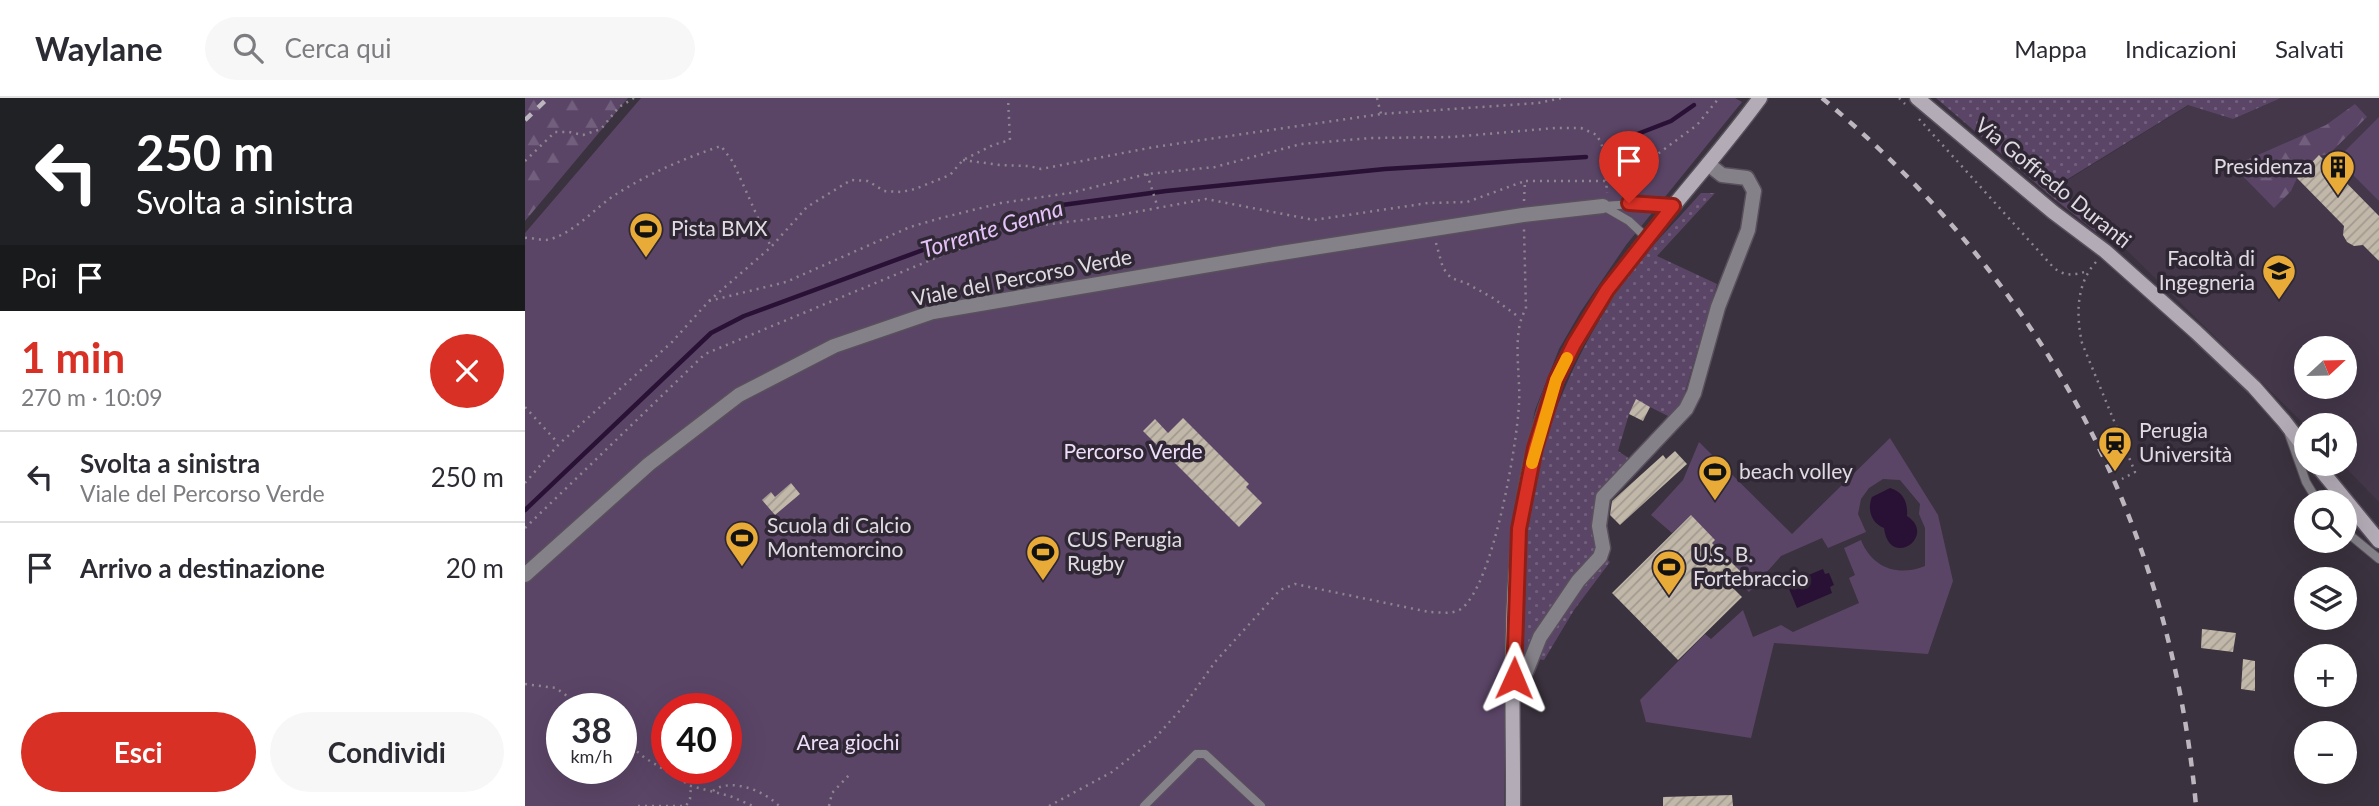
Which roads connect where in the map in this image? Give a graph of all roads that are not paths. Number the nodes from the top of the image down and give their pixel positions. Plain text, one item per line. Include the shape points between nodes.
1 (1760, 98) edge
2 (1912, 102) edge
3 (1708, 164) junction
4 (1605, 200) junction
5 (1673, 206) junction
6 (1648, 239) junction
7 (2284, 421) junction
8 (2294, 434) edge
9 (2326, 476) edge
10 (2311, 490) edge
11 (2357, 541) edge
12 (2379, 541) edge
13 (2379, 559) edge
14 (525, 575) edge
15 (1514, 672) junction
16 (1144, 806) edge
17 (1261, 806) edge
18 (1513, 806) edge

1 - 3 street
2 - 7 street, Via Goffredo Duranti via 2105,251 2254,387
3 - 5 street
3 - 15 street via 1722,175 1747,178 1754,191 1748,230 1718,307 1694,393 1686,409 1604,497 1600,557 1555,615 1526,672
4 - 5 lane, Viale del Percorso Verde
4 - 6 lane
4 - 14 street, Viale del Percorso Verde via 933,312 834,346 739,396 649,464
5 - 6 street
6 - 15 street via 1607,290 1574,344 1544,416 1519,529
7 - 8 street, Via Goffredo Duranti
7 - 10 lane
9 - 12 street
11 - 13 lane
15 - 18 street
16 - 17 lane via 1196,754 1205,754

